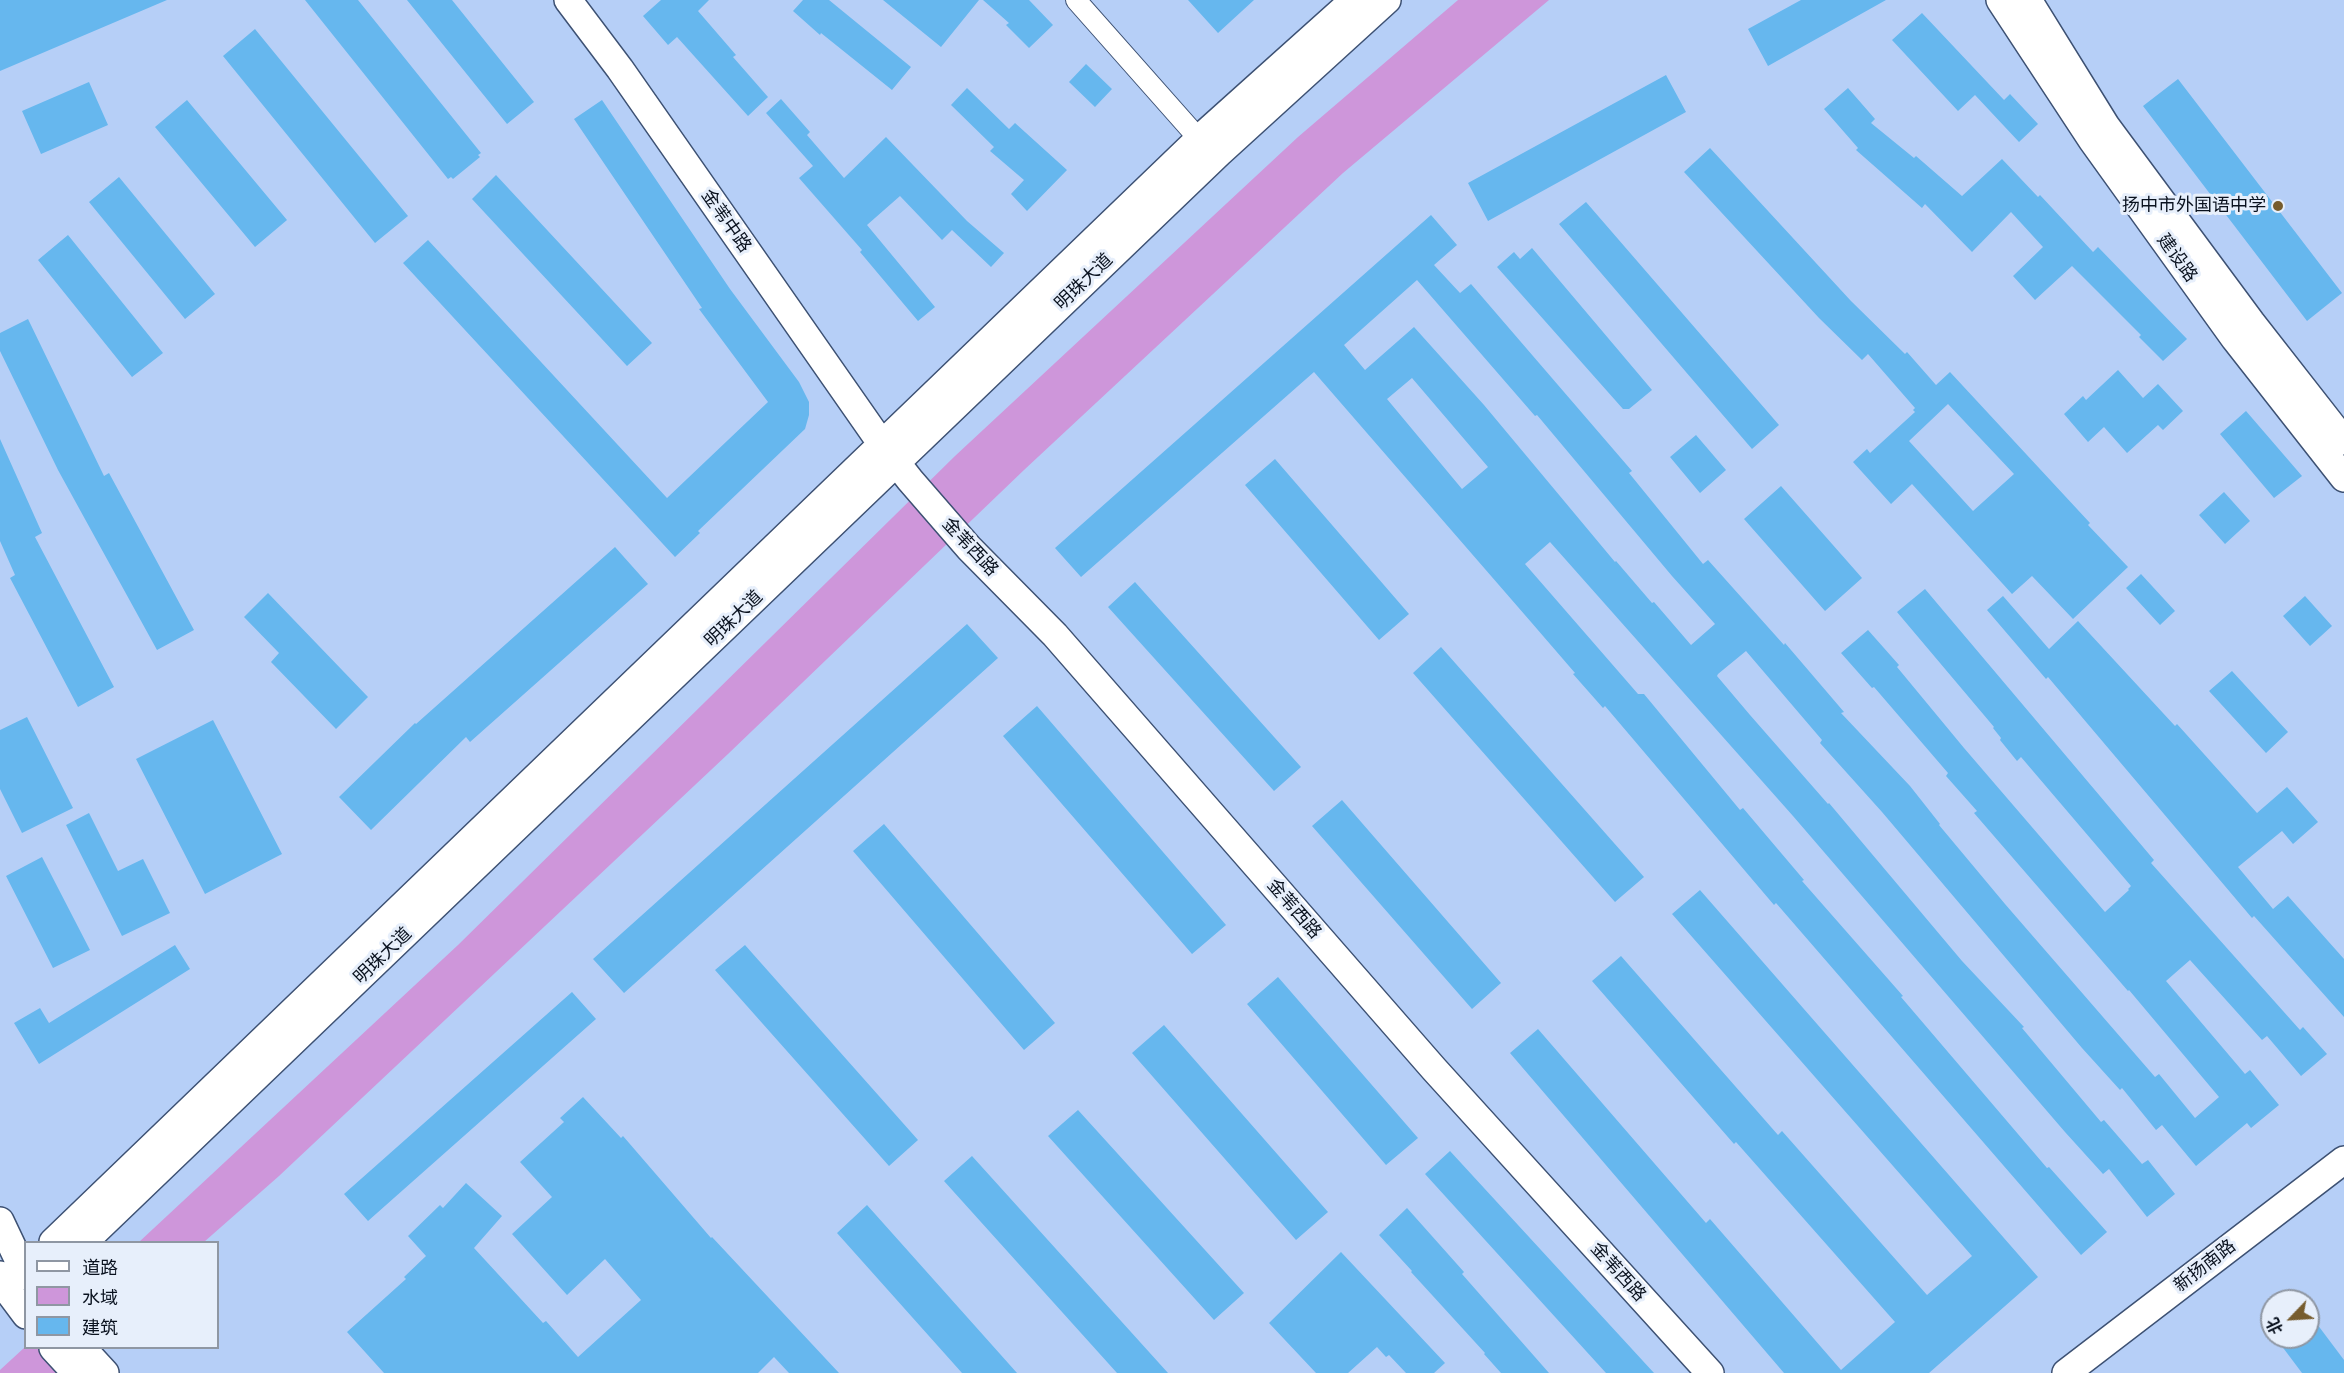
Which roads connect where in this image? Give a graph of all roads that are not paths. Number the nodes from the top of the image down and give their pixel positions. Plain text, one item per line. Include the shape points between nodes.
1 (568, 0) edge
2 (1076, 0) edge
3 (1354, 0) edge
4 (1387, 0) edge
5 (2000, 0) edge
6 (2028, 0) edge
7 (1199, 139) junction
8 (2344, 441) edge
9 (896, 462) junction
10 (2344, 478) edge
11 (2344, 1160) edge
12 (0, 1221) edge
13 (54, 1241) edge
14 (85, 1241) edge
15 (15, 1291) edge
16 (57, 1349) edge
17 (90, 1365) edge
18 (1710, 1373) edge
19 (2066, 1373) edge

1 - 9 main road, 金苇中路
2 - 7 street
3 - 7 main road, 明珠大道
4 - 9 main road, 明珠大道 via 1219,153
5 - 10 main road, 建设路 via 2092,140 2235,339
6 - 8 main road, 建设路 via 2106,126
7 - 9 main road, 明珠大道
9 - 13 main road, 明珠大道
9 - 14 main road, 明珠大道
9 - 18 main road, 金苇西路 via 969,548 1055,635 1434,1069
11 - 19 main road, 新扬南路
12 - 15 main road
16 - 17 main road

